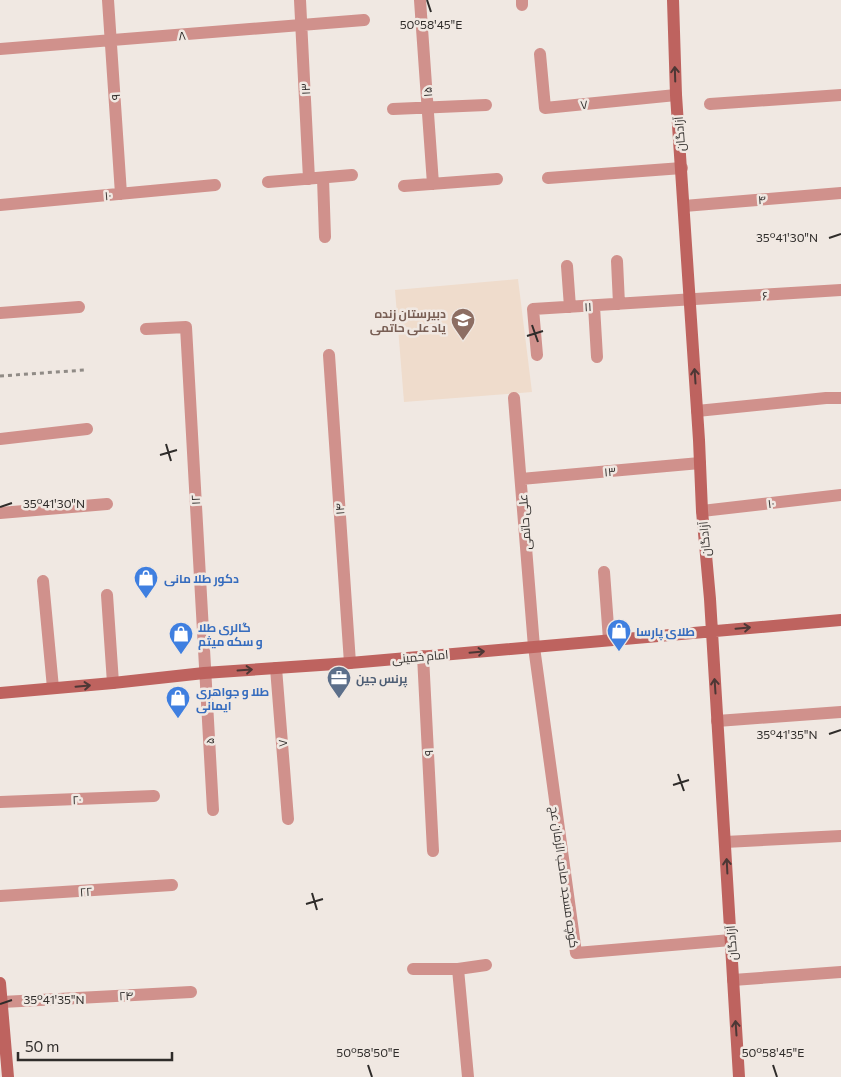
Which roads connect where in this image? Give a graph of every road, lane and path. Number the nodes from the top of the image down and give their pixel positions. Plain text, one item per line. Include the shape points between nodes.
1 (108, 0) edge
2 (300, 0) edge
3 (420, 0) edge
4 (673, 0) edge
5 (364, 20) dead end
6 (302, 25) junction
7 (111, 41) junction
8 (0, 50) edge
9 (540, 54) dead end
10 (676, 95) junction
11 (841, 95) edge
12 (710, 104) dead end
13 (486, 105) dead end
14 (428, 108) junction
15 (393, 109) dead end
16 (682, 168) junction
17 (352, 175) dead end
18 (323, 178) junction
19 (548, 178) dead end
20 (310, 179) junction
21 (497, 179) dead end
22 (268, 182) dead end
23 (433, 184) junction
24 (215, 186) dead end
25 (404, 186) dead end
26 (841, 193) edge
27 (121, 194) junction
28 (0, 205) edge
29 (684, 206) junction
30 (325, 237) dead end
31 (616, 261) dead end
32 (568, 266) dead end
33 (841, 290) edge
34 (690, 300) junction
35 (619, 304) junction
36 (594, 306) junction
37 (79, 307) dead end
38 (570, 307) junction
39 (0, 313) edge
40 (146, 330) dead end
41 (536, 354) dead end
42 (329, 355) dead end
43 (597, 357) dead end
44 (85, 370) dead end
45 (0, 376) edge
46 (514, 398) dead end
47 (841, 398) edge
48 (697, 411) junction
49 (87, 429) dead end
50 (0, 439) edge
51 (700, 463) junction
52 (521, 480) junction
53 (841, 495) edge
54 (107, 504) dead end
55 (702, 511) junction
56 (0, 513) edge
57 (604, 572) dead end
58 (43, 581) dead end
59 (107, 595) dead end
60 (841, 620) edge
61 (712, 631) junction
62 (609, 640) junction
63 (534, 647) junction
64 (423, 656) junction
65 (350, 663) junction
66 (276, 668) junction
67 (204, 673) junction
68 (113, 683) junction
69 (53, 688) junction
70 (0, 693) edge
71 (841, 712) edge
72 (717, 722) junction
73 (154, 796) dead end
74 (0, 802) edge
75 (213, 810) dead end
76 (288, 819) dead end
77 (841, 836) edge
78 (725, 842) junction
79 (433, 851) dead end
80 (172, 885) dead end
81 (0, 896) edge
82 (731, 940) junction
83 (486, 965) dead end
84 (413, 969) dead end
85 (458, 969) junction
86 (841, 972) edge
87 (733, 980) junction
88 (0, 983) edge
89 (191, 992) dead end
90 (2, 1002) junction
91 (8, 1077) edge
92 (468, 1077) edge
93 (739, 1077) edge

1 - 7 street, ۹
2 - 6 street, ۱۳
3 - 14 street, ۱۵
10 -> 4 main road, آزادگان
5 - 6 street, ۸
6 - 7 street, ۸
6 - 20 street, ۱۳
7 - 8 street, ۸
7 - 27 street, ۹
9 - 10 street, ۷ via 546,108
10 - 16 main road, آزادگان
11 - 12 street
13 - 14 street
14 - 15 street
14 - 23 street, ۱۵
16 - 19 street
16 - 29 main road, آزادگان
17 - 18 street
18 - 20 street
18 - 30 street
20 - 22 street
21 - 23 street
23 - 25 street
24 - 27 street, ۱۰
26 - 29 street, ۴
27 - 28 street, ۱۰
29 - 34 main road, آزادگان
31 - 35 street
32 - 38 street
33 - 34 street, ۶
34 - 35 street, ۱۱
48 -> 34 main road, آزادگان
35 - 36 street, ۱۱
36 - 38 street, ۱۱
36 - 43 street
37 - 39 street
38 - 41 street, ۱۱ via 532,309
40 - 67 street, ۱۲ via 186,327
42 - 65 street, ۱۴
44 - 45 path
46 - 52 street, علی حاتمی
47 - 48 street
48 - 51 main road, آزادگان
49 - 50 street
51 - 52 street, ۱۳
51 - 55 main road, آزادگان
52 - 63 street, علی حاتمی
53 - 55 street, ۱۰
54 - 56 street
55 - 61 main road, آزادگان
57 - 62 street
58 - 69 street
59 - 68 street
61 -> 60 main road, امام خمینی
61 - 62 main road, امام خمینی
72 -> 61 main road, آزادگان
62 - 63 main road, امام خمینی
64 -> 63 main road, امام خمینی
63 - 82 street, کوچه مسجد صاحب الزمان عج via 576,953
64 - 65 main road, امام خمینی
64 - 79 street, ۹
65 - 66 main road, امام خمینی
67 -> 66 main road, امام خمینی
66 - 76 street, ۷
67 - 68 main road, امام خمینی
67 - 75 street, ۵
69 -> 68 main road, امام خمینی
69 - 70 main road, امام خمینی
71 - 72 street
72 - 78 main road, آزادگان
73 - 74 street, ۲۰
77 - 78 street
82 -> 78 main road, آزادگان
80 - 81 street, ۲۲
82 - 87 main road, آزادگان
83 - 85 street
84 - 85 street
85 - 92 street
86 - 87 street
93 -> 87 main road, آزادگان
88 - 90 main road
89 - 90 street, ۲۴
90 - 91 main road

